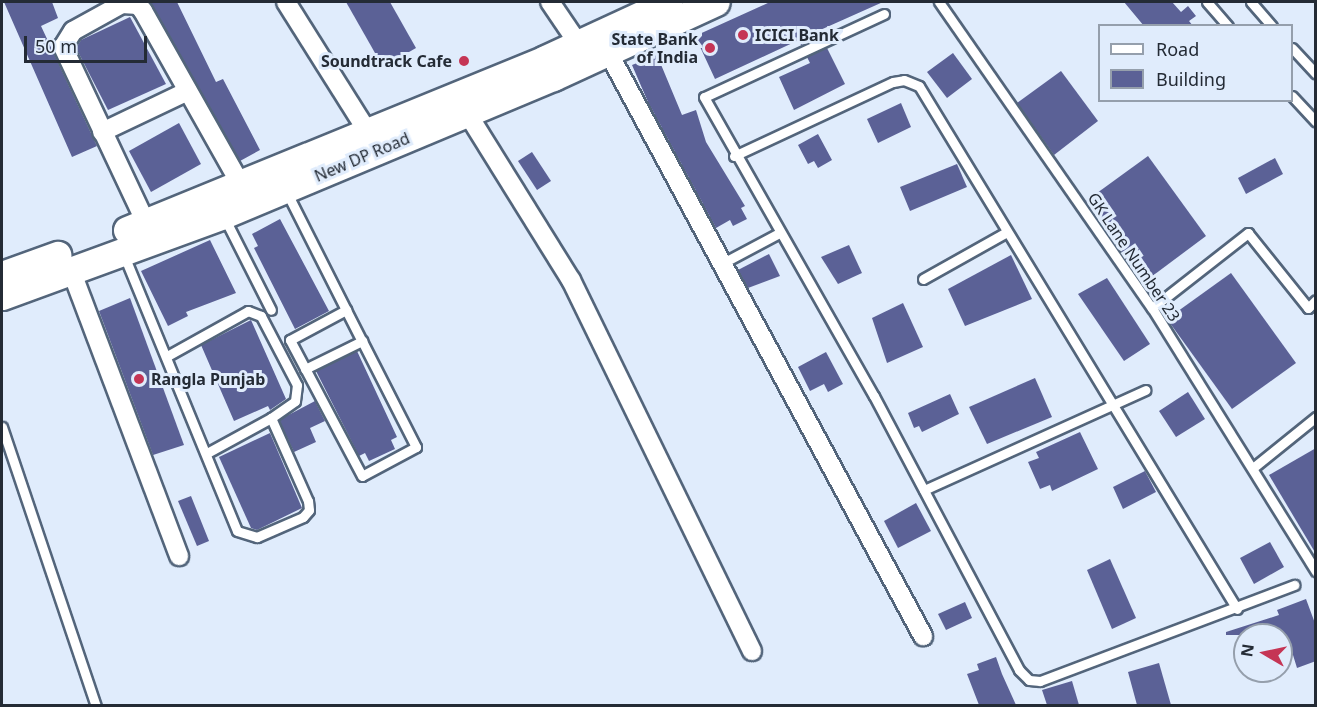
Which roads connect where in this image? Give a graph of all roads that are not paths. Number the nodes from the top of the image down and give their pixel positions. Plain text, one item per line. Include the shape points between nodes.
1 (286, 2) edge
2 (550, 2) edge
3 (669, 2) edge
4 (716, 2) edge
5 (939, 2) edge
6 (1207, 2) edge
7 (1251, 2) edge
8 (884, 14) dead end
9 (1226, 24) edge
10 (1270, 24) edge
11 (1293, 49) edge
12 (592, 52) junction
13 (1316, 74) edge
14 (188, 91) junction
15 (1293, 97) edge
16 (467, 113) junction
17 (1316, 122) edge
18 (102, 132) junction
19 (368, 132) junction
20 (734, 156) junction
21 (241, 185) junction
22 (284, 189) junction
23 (223, 215) junction
24 (146, 223) junction
25 (779, 233) junction
26 (1005, 233) junction
27 (123, 250) junction
28 (721, 264) junction
29 (70, 270) junction
30 (2, 275) edge
31 (922, 279) dead end
32 (2, 296) edge
33 (1316, 300) edge
34 (1152, 308) junction
35 (271, 310) dead end
36 (346, 310) junction
37 (362, 340) junction
38 (167, 356) junction
39 (305, 369) junction
40 (1145, 390) dead end
41 (1115, 405) junction
42 (1316, 417) edge
43 (271, 418) junction
44 (2, 427) edge
45 (207, 453) junction
46 (1254, 467) junction
47 (924, 490) junction
48 (179, 556) dead end
49 (1316, 571) edge
50 (1294, 585) dead end
51 (1237, 609) junction
52 (923, 636) dead end
53 (752, 651) dead end
54 (96, 705) edge

1 - 19 street
2 - 12 street
3 - 12 main road, New DP Road
4 - 12 main road, New DP Road
5 - 34 lane, GK Lane Number 23
6 - 9 lane
7 - 10 lane
8 - 20 lane via 704,97
11 - 13 lane
12 - 16 main road, New DP Road
12 - 19 main road, New DP Road
12 - 28 street
14 - 18 street
14 - 18 street via 143,11 138,5 122,4 73,32 63,47
14 - 21 street
15 - 17 lane
16 - 22 main road, New DP Road
16 - 53 street via 571,280
18 - 24 street
19 - 21 main road, New DP Road
20 - 25 lane
20 - 26 lane via 893,82 911,81 919,86
21 - 24 main road, New DP Road
22 - 23 main road, New DP Road
22 - 36 lane
23 - 27 main road, New DP Road
23 - 35 lane
24 - 30 main road, New DP Road
25 - 28 lane
25 - 47 lane
26 - 31 lane
26 - 41 lane
27 - 29 main road, New DP Road
27 - 38 lane
28 - 52 street
29 - 32 main road, New DP Road
29 - 48 street
33 - 34 lane via 1308,308 1248,233
34 - 46 lane, GK Lane Number 23
36 - 37 lane
36 - 39 lane via 290,340
37 - 39 lane
37 - 39 lane via 416,447 362,476
38 - 43 lane via 243,313 255,312 261,316 298,394 295,401
38 - 45 lane
40 - 41 lane
41 - 47 lane
41 - 51 lane
42 - 46 lane
43 - 45 lane
43 - 45 lane via 308,501 309,510 303,517 257,537 237,531
44 - 54 lane
46 - 49 lane, GK Lane Number 23
47 - 51 lane via 1019,670 1029,681 1040,681
50 - 51 lane

